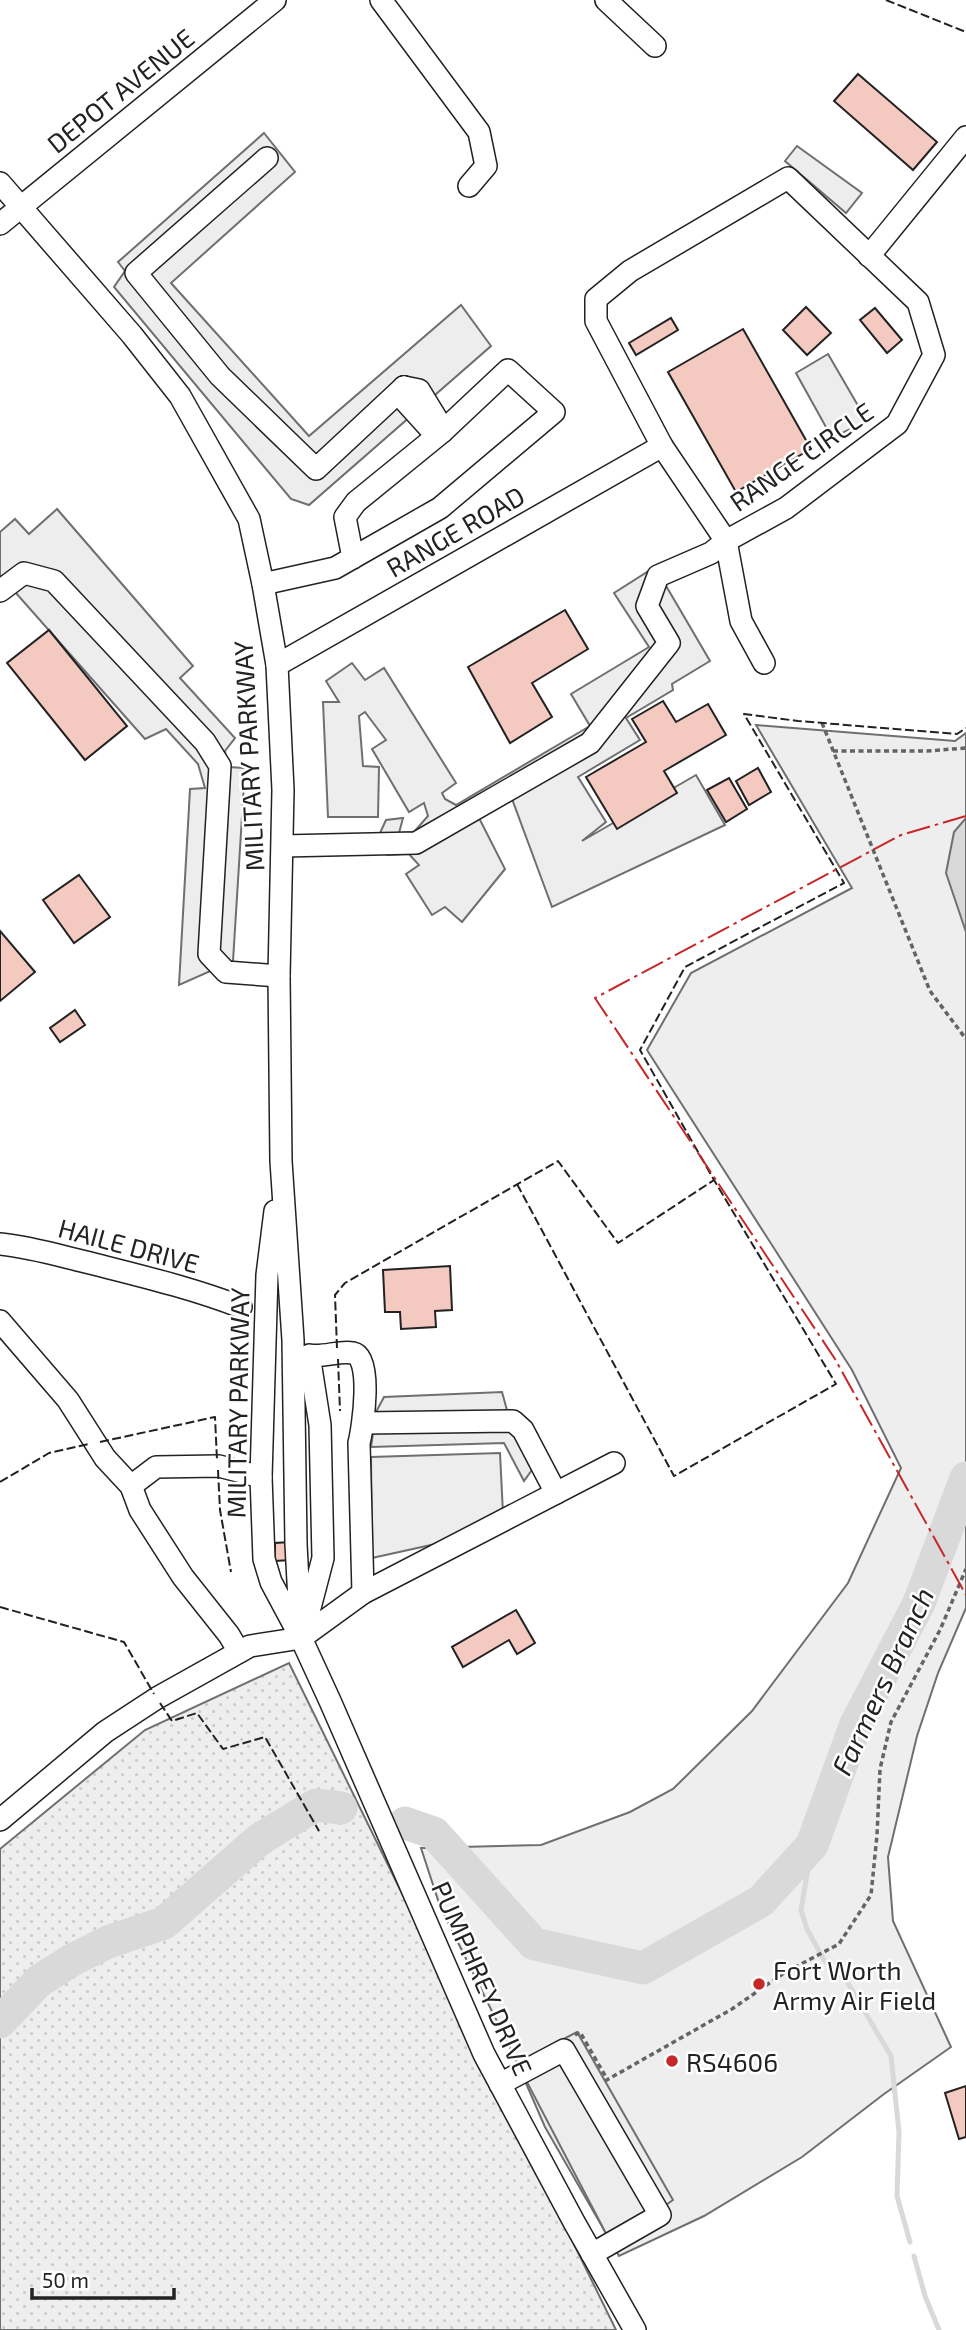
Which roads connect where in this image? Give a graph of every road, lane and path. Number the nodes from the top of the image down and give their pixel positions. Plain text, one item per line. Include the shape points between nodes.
1 (275, 0) edge
2 (382, 0) edge
3 (606, 0) edge
4 (655, 46) dead end
5 (966, 137) edge
6 (267, 158) dead end
7 (0, 183) edge
8 (469, 186) dead end
9 (20, 206) junction
10 (0, 224) edge
11 (869, 256) junction
12 (442, 432) junction
13 (662, 446) junction
14 (726, 541) junction
15 (354, 558) junction
16 (263, 584) junction
17 (0, 591) edge
18 (764, 663) dead end
19 (276, 665) junction
20 (822, 723) dead end
21 (966, 748) edge
22 (833, 751) junction
23 (283, 846) junction
24 (279, 976) junction
25 (966, 1039) edge
26 (281, 1161) junction
27 (0, 1244) edge
28 (241, 1307) dead end
29 (0, 1321) edge
30 (309, 1355) junction
31 (364, 1423) junction
32 (614, 1464) dead end
33 (261, 1477) junction
34 (131, 1486) junction
35 (556, 1493) junction
36 (966, 1569) edge
37 (363, 1593) junction
38 (301, 1639) junction
39 (239, 1652) junction
40 (0, 1820) edge
41 (500, 2084) junction
42 (587, 2091) junction
43 (592, 2254) junction
44 (635, 2330) edge

1 - 9 street, DEPOT AVENUE
2 - 8 street via 480,132 486,166
3 - 4 street
5 - 11 street
6 - 12 street via 136,273 220,376 316,469 404,387 404,400 433,432
7 - 9 street, MILITARY PARKWAY
9 - 10 street, DEPOT AVENUE
9 - 16 street, MILITARY PARKWAY via 180,396 249,519
11 - 13 street, RANGE CIRCLE via 788,178 630,271 596,299 596,321
11 - 14 street, RANGE CIRCLE via 918,302 934,355 897,424 786,508
12 - 15 street via 356,502 345,517
12 - 15 street via 508,370 554,412 440,508
13 - 14 street, RANGE CIRCLE
13 - 19 street, RANGE ROAD
14 - 18 street via 741,621
14 - 23 street via 658,576 647,606 669,643 590,743 416,843
15 - 16 street via 335,569
16 - 19 street, MILITARY PARKWAY
17 - 24 street via 24,573 54,581 205,743 220,766 209,954 226,972
19 - 23 street, MILITARY PARKWAY
20 - 22 path
21 - 22 path
22 - 25 path via 930,991
23 - 24 street, MILITARY PARKWAY
24 - 26 street, MILITARY PARKWAY
26 - 30 street, MILITARY PARKWAY
26 - 33 street, MILITARY PARKWAY via 267,1275
26 - 38 street, MILITARY PARKWAY via 293,1340
27 - 28 street, HAILE DRIVE via 127,1272
29 - 34 street via 68,1400
30 - 31 street via 358,1356 364,1366
30 - 38 street, MILITARY PARKWAY via 308,1568
31 - 35 street via 513,1420 523,1430
31 - 37 street via 359,1443
32 - 35 street
33 - 34 street via 219,1466 156,1467
33 - 38 street, MILITARY PARKWAY via 264,1559
34 - 39 street via 140,1510
35 - 37 street
36 - 42 path via 940,1630 891,1722 880,1769 871,1895 839,1945
37 - 38 street
38 - 39 street via 250,1646
38 - 41 street, PUMPHREY DRIVE
39 - 40 street via 105,1732
41 - 42 street via 564,2050
41 - 43 street, PUMPHREY DRIVE
42 - 43 street via 660,2215
43 - 44 street, PUMPHREY DRIVE

